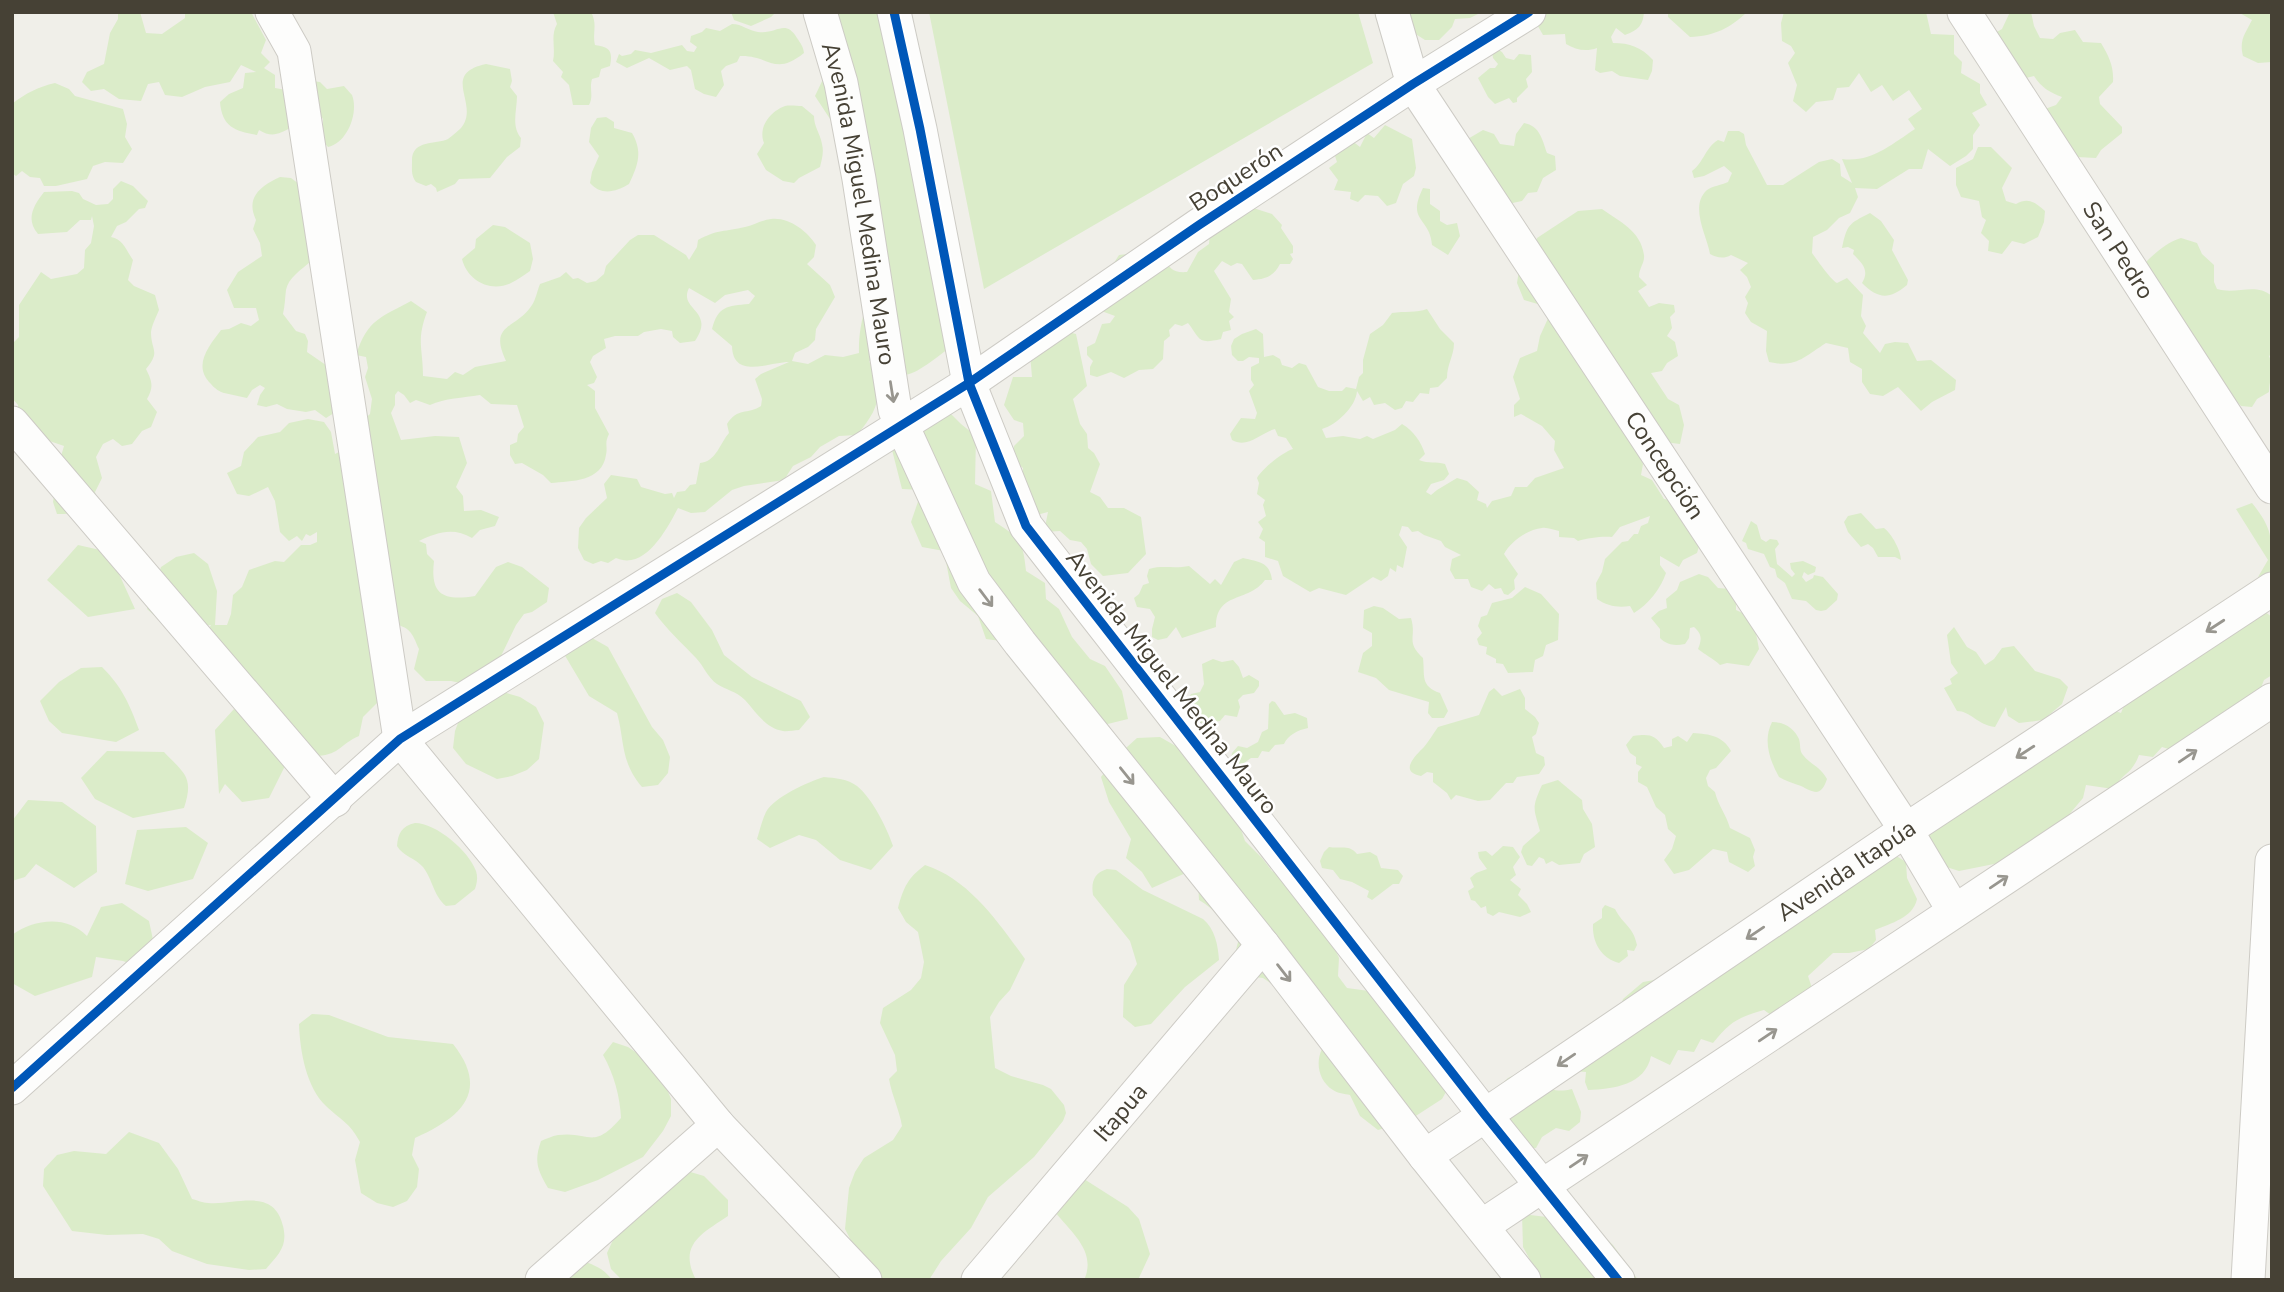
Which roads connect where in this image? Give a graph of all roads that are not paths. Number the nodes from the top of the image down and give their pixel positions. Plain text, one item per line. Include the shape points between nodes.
1 (272, 12) edge
2 (820, 12) edge
3 (894, 12) edge
4 (1392, 12) edge
5 (1529, 12) edge
6 (1964, 12) edge
7 (1413, 84) junction
8 (969, 383) junction
9 (12, 424) edge
10 (902, 425) junction
11 (2272, 487) edge
12 (2272, 589) edge
13 (2272, 701) edge
14 (400, 739) junction
15 (335, 800) junction
16 (1906, 830) junction
17 (2272, 861) edge
18 (1954, 911) junction
19 (1263, 946) junction
20 (12, 1088) edge
21 (1485, 1115) junction
22 (718, 1125) junction
23 (1425, 1156) junction
24 (1543, 1185) junction
25 (1482, 1226) junction
26 (542, 1280) edge
27 (865, 1280) edge
28 (978, 1280) edge
29 (1524, 1280) edge
30 (1618, 1280) edge
31 (2248, 1280) edge

1 - 14 street via 294,51
2 -> 10 street, Avenida Miguel Medina Mauro via 841,83 895,410
3 - 8 street, Avenida Miguel Medina Mauro
4 - 7 street, Concepción
5 - 7 street, Boquerón
6 - 11 street, San Pedro
7 - 8 street, Boquerón
7 - 16 street, Concepción
8 - 10 street, Boquerón
8 - 21 street, Avenida Miguel Medina Mauro via 1026,526
9 - 15 street
10 - 14 street, Boquerón
10 -> 19 street, Avenida Miguel Medina Mauro via 974,582
12 -> 16 street, Avenida Itapúa
18 -> 13 street
14 - 15 street, Boquerón
14 - 22 street
15 - 20 street, Boquerón
16 - 18 street, Concepción
16 -> 21 street, Avenida Itapúa
17 - 31 street
24 -> 18 street
19 -> 23 street, Avenida Miguel Medina Mauro
19 - 28 street, Itapua
21 - 23 street, Avenida Itapúa
21 - 24 street, Avenida Miguel Medina Mauro
22 - 26 street
22 - 27 street
23 - 25 street, Avenida Miguel Medina Mauro
24 - 25 street
24 - 30 street, Avenida Miguel Medina Mauro
25 - 29 street, Avenida Miguel Medina Mauro

